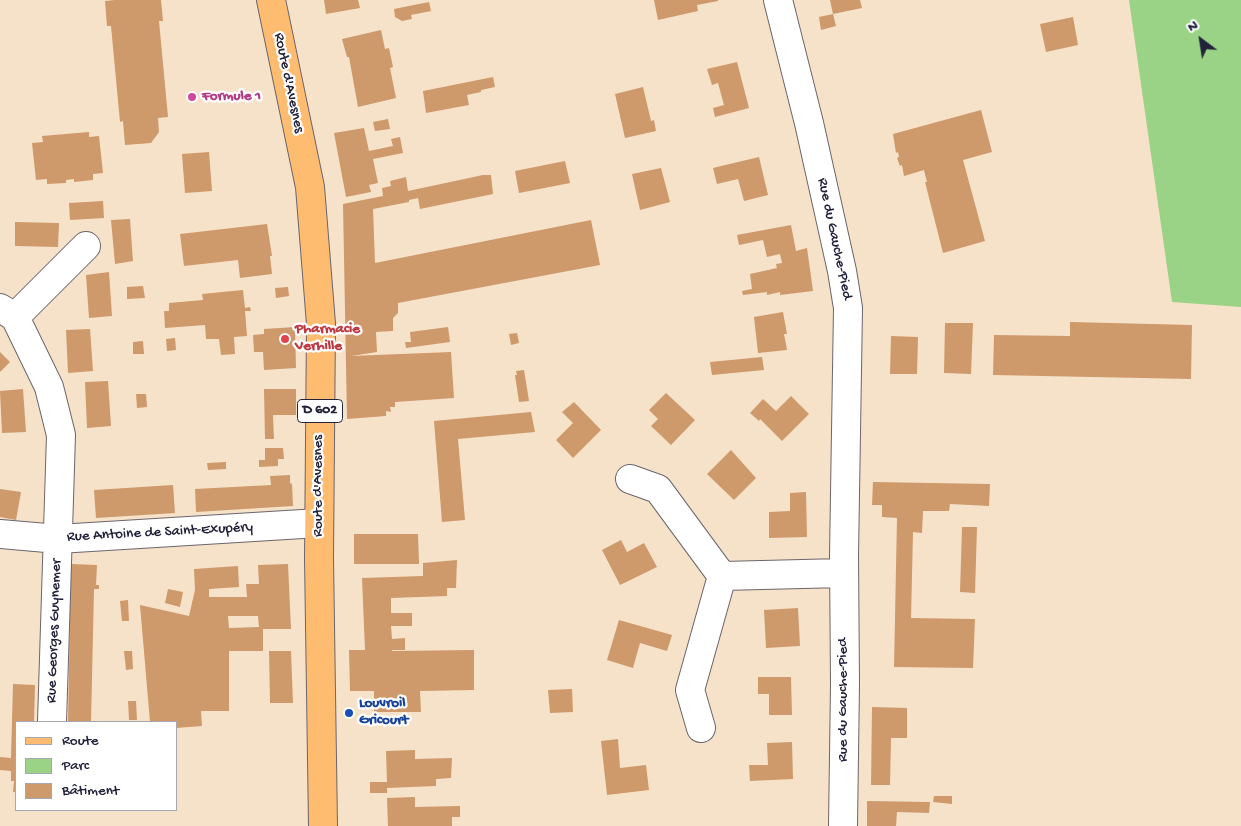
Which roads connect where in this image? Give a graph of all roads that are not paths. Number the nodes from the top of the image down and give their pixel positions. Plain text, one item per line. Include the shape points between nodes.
1 (271, 0) edge
2 (778, 0) edge
3 (86, 246) dead end
4 (8, 312) edge
5 (630, 479) dead end
6 (319, 523) junction
7 (0, 534) edge
8 (58, 539) junction
9 (844, 573) junction
10 (722, 576) junction
11 (52, 721) edge
12 (701, 728) dead end
13 (323, 826) edge
14 (843, 826) edge

1 - 6 main road, Route d'Avesnes / D 602 via 310,187 321,324
2 - 9 street, Rue du Gauche-Pied via 809,123 848,308
3 - 4 street
4 - 8 street, Rue Georges Guynemer via 48,387 61,435
5 - 10 street via 658,489
6 - 8 street, Rue Antoine de Saint-Exupéry
6 - 13 main road, Route d'Avesnes / D 602
7 - 8 street, Rue Antoine de Saint-Exupéry
8 - 11 street, Rue Georges Guynemer
9 - 10 street
9 - 14 street, Rue du Gauche-Pied
10 - 12 street via 690,690

